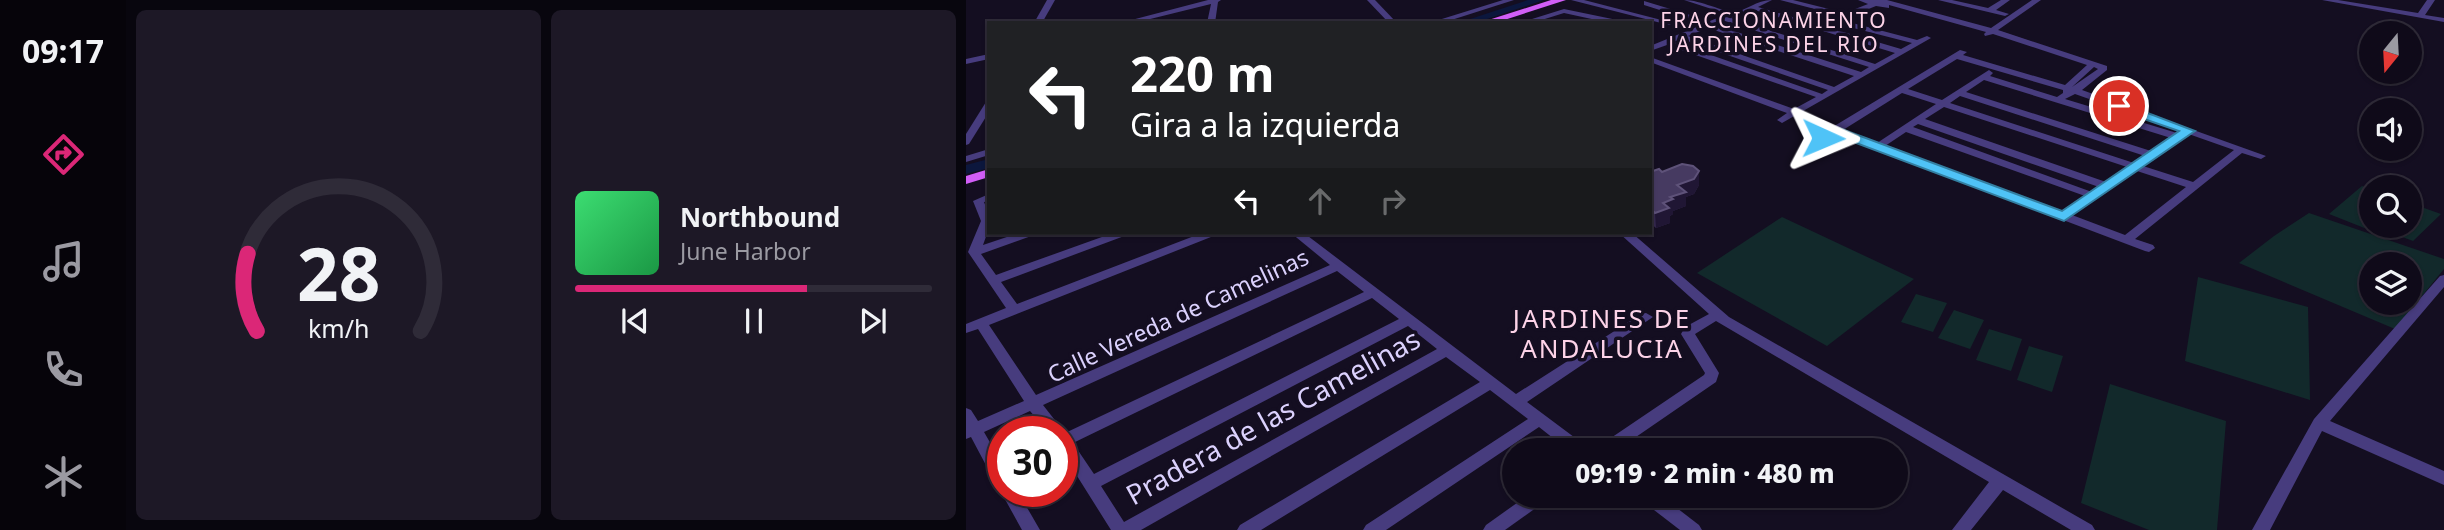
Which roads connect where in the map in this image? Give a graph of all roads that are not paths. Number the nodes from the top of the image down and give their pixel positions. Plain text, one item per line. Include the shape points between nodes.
1 (1051, 0) edge
2 (1216, 0) edge
3 (1371, 0) edge
4 (1510, 0) edge
5 (1561, 0) edge
6 (1575, 0) edge
7 (1688, 0) edge
8 (1743, 0) edge
9 (1768, 0) edge
10 (1784, 0) edge
11 (1942, 0) edge
12 (2006, 0) edge
13 (2036, 0) edge
14 (2326, 0) edge
15 (2431, 0) edge
16 (1597, 1) edge
17 (1872, 1) edge
18 (1956, 1) edge
19 (1647, 3) edge
20 (2357, 3) edge
21 (1754, 6) junction
22 (1989, 11) junction
23 (1628, 12) junction
24 (1734, 14) junction
25 (2005, 15) dead end
26 (1544, 16) junction
27 (1840, 16) junction
28 (2420, 16) junction
29 (1724, 18) junction
30 (1615, 20) edge
31 (2444, 20) edge
32 (1039, 21) edge
33 (1132, 21) edge
34 (1211, 21) edge
35 (1391, 21) edge
36 (1440, 21) edge
37 (1492, 21) edge
38 (1529, 21) edge
39 (1550, 21) edge
40 (1710, 24) junction
41 (1817, 27) junction
42 (1990, 33) junction
43 (1680, 36) junction
44 (1789, 39) junction
45 (1667, 42) junction
46 (1799, 42) junction
47 (1772, 47) junction
48 (1652, 48) edge
49 (1782, 50) junction
50 (1902, 52) junction
51 (987, 57) edge
52 (1652, 60) edge
53 (966, 62) edge
54 (1744, 65) junction
55 (1877, 67) junction
56 (1997, 67) junction
57 (1861, 75) junction
58 (1983, 77) junction
59 (1835, 90) junction
60 (1902, 90) junction
61 (2069, 90) junction
62 (1959, 93) junction
63 (1823, 97) junction
64 (2057, 100) junction
65 (1944, 104) junction
66 (987, 107) edge
67 (1795, 113) junction
68 (2029, 115) junction
69 (1782, 120) dead end
70 (1917, 120) junction
71 (2045, 120) junction
72 (2014, 126) junction
73 (1905, 128) junction
74 (1834, 131) junction
75 (2030, 131) junction
76 (2183, 134) junction
77 (1823, 138) dead end
78 (966, 142) edge
79 (1990, 145) junction
80 (1878, 146) junction
81 (2241, 149) junction
82 (2006, 151) junction
83 (987, 153) edge
84 (1979, 155) junction
85 (2153, 155) junction
86 (2261, 156) dead end
87 (966, 159) edge
88 (1994, 160) junction
89 (2137, 167) junction
90 (987, 174) edge
91 (966, 180) edge
92 (2108, 186) junction
93 (2194, 186) junction
94 (2094, 196) junction
95 (987, 198) edge
96 (2064, 216) junction
97 (987, 221) edge
98 (987, 221) edge
99 (1024, 235) edge
100 (1118, 235) edge
101 (1200, 235) edge
102 (1300, 235) edge
103 (1627, 235) edge
104 (2126, 240) junction
105 (2149, 248) dead end
106 (974, 252) junction
107 (1340, 265) junction
108 (2444, 279) edge
109 (995, 280) junction
110 (1375, 292) junction
111 (1014, 310) junction
112 (1716, 315) junction
113 (1646, 317) dead end
114 (1409, 320) junction
115 (973, 326) edge
116 (1447, 350) junction
117 (1491, 382) junction
118 (1517, 401) junction
119 (1034, 405) junction
120 (966, 414) edge
121 (1043, 416) edge
122 (1538, 419) junction
123 (2319, 423) junction
124 (1078, 429) edge
125 (970, 432) edge
126 (1564, 438) edge
127 (1623, 438) edge
128 (987, 457) edge
129 (1078, 465) edge
130 (2444, 478) edge
131 (2000, 481) junction
132 (1090, 484) junction
133 (1018, 507) edge
134 (1523, 508) edge
135 (1664, 508) edge
136 (1031, 530) edge
137 (1123, 530) edge
138 (1246, 530) edge
139 (1372, 530) edge
140 (1492, 530) edge
141 (1693, 530) edge
142 (1961, 530) edge
143 (2086, 530) edge
144 (2261, 530) edge

1 - 32 street
2 - 33 street
2 - 34 street
3 - 35 street
4 - 36 street
5 - 37 main road
6 - 16 street
7 - 24 street
8 - 21 street
9 - 21 street
10 - 27 street
11 - 18 street
12 - 22 street
13 - 42 street
14 - 20 street
15 - 28 street
16 - 23 street
16 - 23 street via 1671,23
17 - 27 street
17 - 42 street
18 - 22 street
19 - 40 street
20 - 28 street
21 - 24 street
21 - 41 street
22 - 25 street
23 - 30 street
24 - 29 street
26 - 30 street via 1564,11
26 - 38 street
26 - 39 street
27 - 41 street
27 - 50 street via 1923,40
28 - 31 street
29 - 40 street
29 - 44 street
40 - 43 street
40 - 47 street
41 - 50 street
42 - 61 street via 2096,68
43 - 45 street
43 - 54 street
44 - 46 street
44 - 47 street
45 - 48 street
45 - 54 street
46 - 49 street
46 - 55 street
47 - 49 street
49 - 57 street
50 - 55 street
51 - 53 street
52 - 67 street
54 - 59 street
54 - 63 street
55 - 57 street
56 - 58 street
56 - 60 street via 1961,53
56 - 61 street
57 - 59 street
58 - 62 street
58 - 64 street
59 - 63 street
60 - 65 street
60 - 74 street
61 - 64 street
61 - 76 street
62 - 65 street
62 - 68 street
63 - 67 street
64 - 76 street
65 - 70 street
65 - 72 street
66 - 78 street
67 - 69 street
68 - 71 street
68 - 72 street
70 - 73 street
70 - 79 street
71 - 75 street
71 - 85 street
72 - 75 street
73 - 80 street
73 - 84 street
74 - 77 street
74 - 80 street
75 - 89 street
76 - 81 street
76 - 85 street
79 - 82 street
79 - 84 street
80 - 96 street
81 - 86 street
81 - 93 street
82 - 88 street
82 - 92 street
83 - 87 street
84 - 88 street
85 - 89 street
88 - 94 street
89 - 92 street
89 - 93 street
90 - 91 main road
92 - 94 street
93 - 104 street
94 - 96 street
95 - 97 street via 978,204
96 - 104 street
98 - 106 street
99 - 106 street
100 - 109 street
101 - 111 street
102 - 107 street
103 - 112 street
104 - 105 street
106 - 109 street
107 - 110 street
107 - 119 street, Calle Vereda de Camelinas
108 - 123 street
109 - 111 street
110 - 114 street
110 - 124 street
111 - 115 street
112 - 127 street via 1688,334 1712,373 1711,379
112 - 131 street
113 - 118 street
114 - 116 street
114 - 132 street
115 - 119 street
116 - 117 street
116 - 137 street, Pradera de las Camelinas
117 - 118 street
117 - 138 street
118 - 122 street
119 - 121 street
119 - 125 street, Calle Vereda de Camelinas
120 - 125 street
122 - 126 street
122 - 139 street
123 - 130 street
123 - 144 street
125 - 128 street
129 - 132 street
131 - 142 street
131 - 143 street
132 - 137 street
133 - 136 street
134 - 140 street
135 - 141 street

